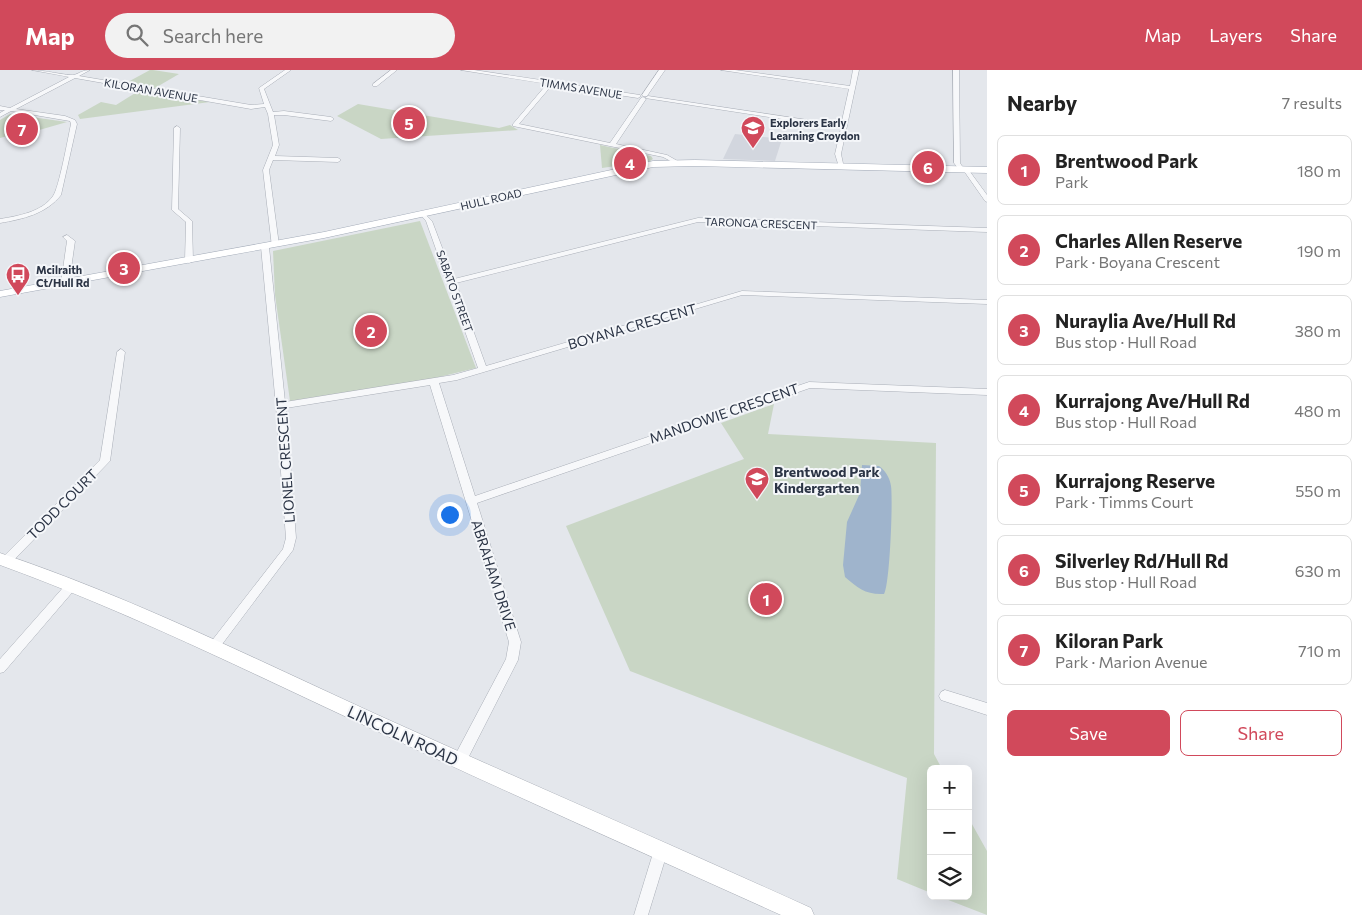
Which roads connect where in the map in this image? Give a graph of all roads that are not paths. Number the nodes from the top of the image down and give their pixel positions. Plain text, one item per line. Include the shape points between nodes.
1 (35, 70) edge
2 (87, 70) edge
3 (288, 70) edge
4 (394, 70) edge
5 (464, 70) edge
6 (662, 70) edge
7 (724, 70) edge
8 (856, 70) edge
9 (956, 70) edge
10 (74, 77) junction
11 (551, 83) junction
12 (375, 85) dead end
13 (853, 88) junction
14 (643, 97) junction
15 (268, 106) junction
16 (0, 108) edge
17 (10, 110) junction
18 (271, 114) junction
19 (0, 116) edge
20 (331, 118) dead end
21 (844, 127) junction
22 (177, 128) dead end
23 (612, 145) junction
24 (272, 158) junction
25 (654, 159) junction
26 (338, 160) dead end
27 (842, 167) junction
28 (964, 170) junction
29 (987, 170) edge
30 (987, 200) edge
31 (424, 214) junction
32 (0, 221) edge
33 (987, 230) edge
34 (67, 237) dead end
35 (270, 246) junction
36 (189, 261) junction
37 (452, 282) junction
38 (65, 283) junction
39 (0, 294) edge
40 (987, 302) edge
41 (121, 352) dead end
42 (483, 369) junction
43 (434, 382) junction
44 (987, 392) edge
45 (281, 406) junction
46 (471, 501) junction
47 (3, 560) edge
48 (72, 585) junction
49 (213, 647) junction
50 (0, 668) edge
51 (945, 696) dead end
52 (987, 709) edge
53 (459, 761) junction
54 (661, 850) junction
55 (641, 915) edge
56 (804, 915) edge

1 - 10 street, KILORAN AVENUE
2 - 10 street
3 - 15 street, LIONEL CRESCENT via 261,90
4 - 12 street
5 - 11 street, TIMMS AVENUE
6 - 14 street
7 - 13 street
8 - 13 street
9 - 28 street via 958,164
10 - 15 street, KILORAN AVENUE via 251,107
10 - 17 street
11 - 14 street, TIMMS AVENUE
11 - 23 street via 515,125
13 - 21 street
14 - 21 street, TIMMS AVENUE
14 - 23 street
15 - 18 street, LIONEL CRESCENT
16 - 17 street
17 - 19 street
17 - 32 street via 65,118 74,124 58,194 52,203 27,216
18 - 20 street
18 - 24 street, LIONEL CRESCENT via 276,145
21 - 27 street via 838,154
22 - 36 street via 175,210 189,221
23 - 25 street
24 - 26 street
24 - 35 street, LIONEL CRESCENT via 266,170
25 - 27 main road, HULL ROAD via 678,163
25 - 31 main road, HULL ROAD
27 - 28 main road, HULL ROAD
28 - 29 main road, HULL ROAD
28 - 30 street
31 - 35 main road, HULL ROAD
31 - 37 street, SABATO STREET
33 - 37 street, TARONGA CRESCENT via 698,220
34 - 38 street via 71,241
35 - 36 main road, HULL ROAD
35 - 45 street, LIONEL CRESCENT
36 - 38 main road, HULL ROAD
37 - 42 street, SABATO STREET
38 - 39 main road, HULL ROAD
40 - 42 street, BOYANA CRESCENT via 742,293
41 - 47 street, TODD COURT via 105,461
42 - 43 street, BOYANA CRESCENT
43 - 45 street, BOYANA CRESCENT
43 - 46 street, ABRAHAM DRIVE
44 - 46 street, MANDOWIE CRESCENT via 808,385
45 - 49 street, LIONEL CRESCENT via 291,538 288,550
46 - 53 street, ABRAHAM DRIVE via 515,642 512,660
47 - 48 main road, LINCOLN ROAD
48 - 49 main road, LINCOLN ROAD
48 - 50 street
49 - 53 main road, LINCOLN ROAD
51 - 52 street
53 - 54 main road, LINCOLN ROAD
54 - 55 street
54 - 56 main road, LINCOLN ROAD

